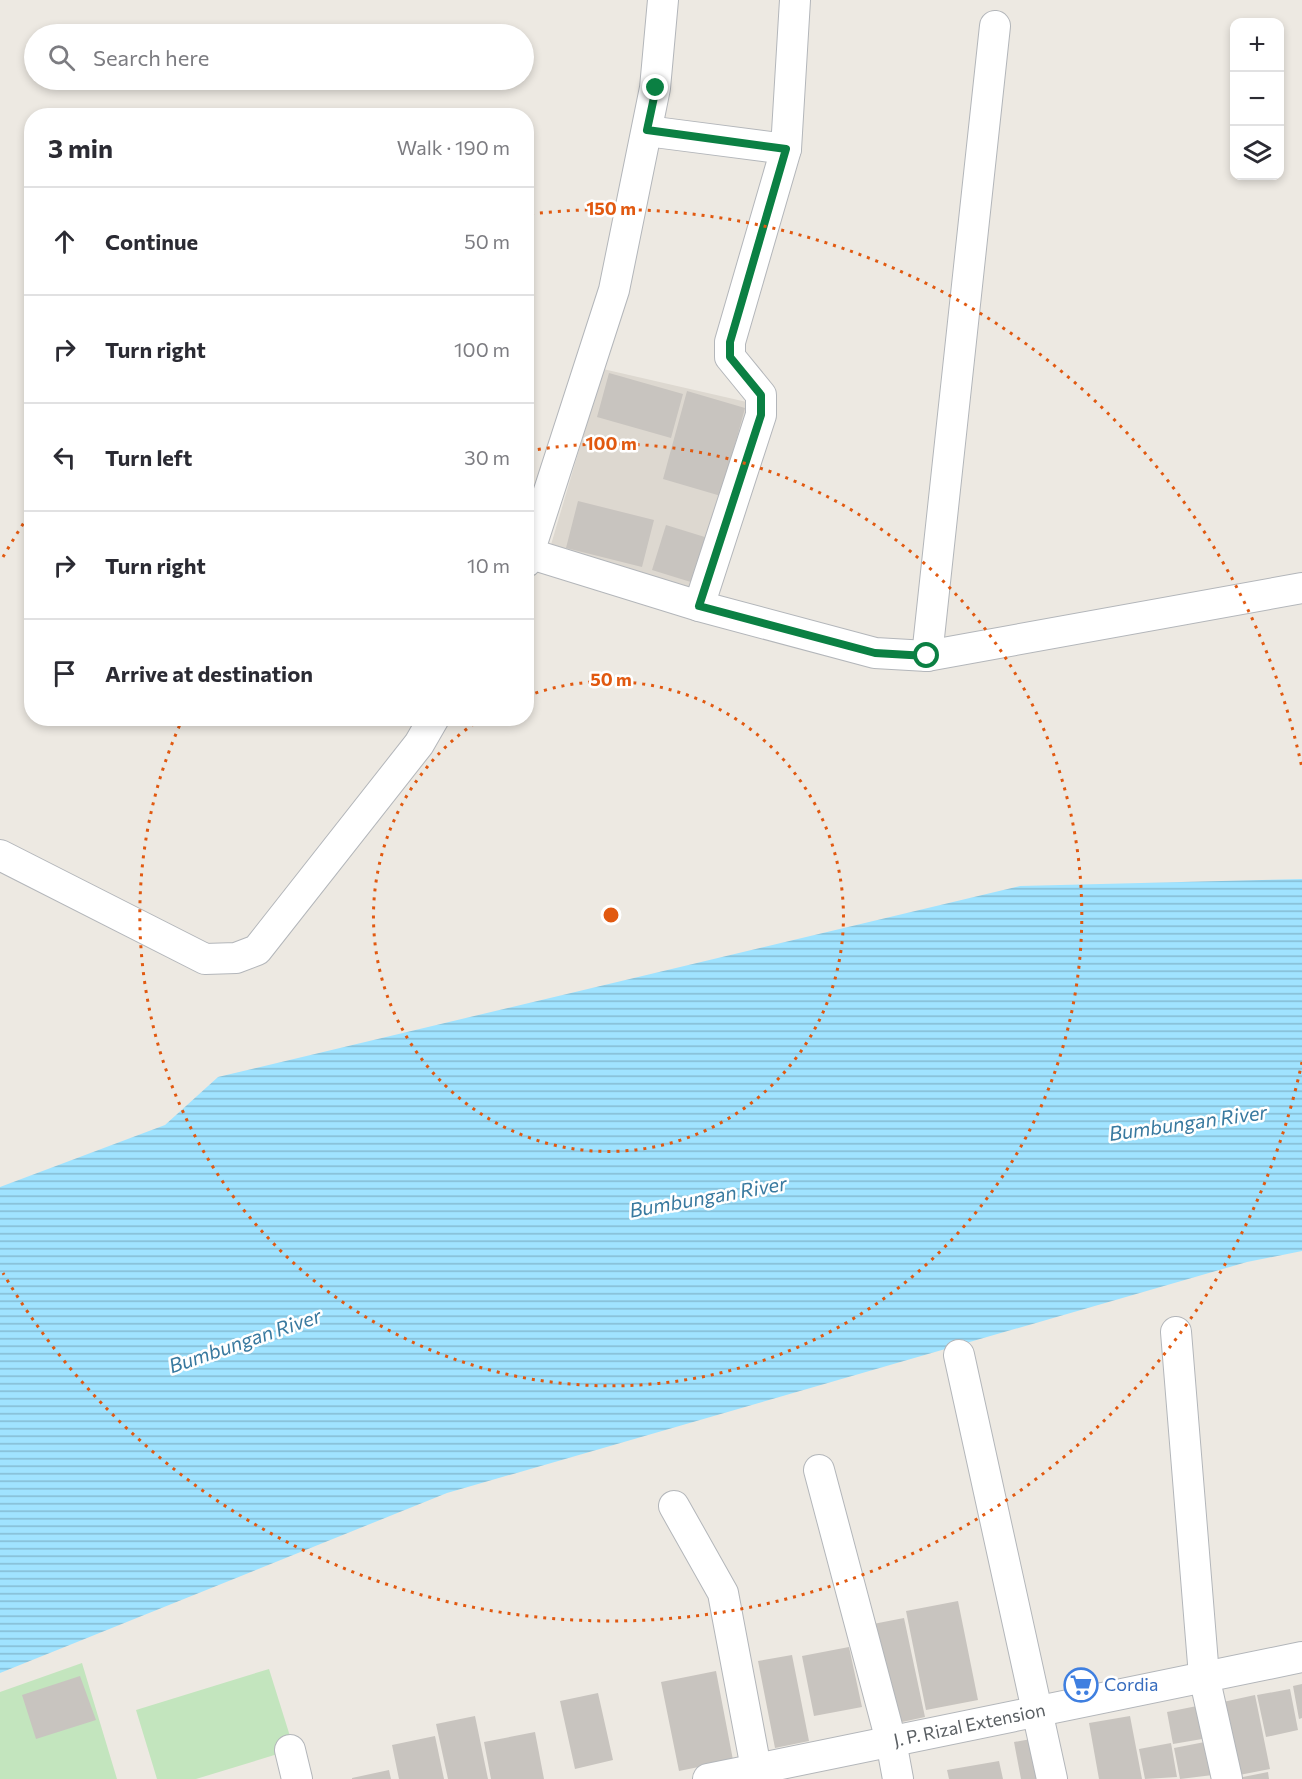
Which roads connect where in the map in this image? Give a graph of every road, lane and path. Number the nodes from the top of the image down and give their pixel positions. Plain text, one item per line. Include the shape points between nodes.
1 (663, 0) edge
2 (795, 0) edge
3 (995, 26) dead end
4 (647, 130) junction
5 (786, 149) junction
6 (534, 542) edge
7 (534, 559) edge
8 (1302, 588) edge
9 (699, 606) junction
10 (927, 656) junction
11 (429, 726) edge
12 (0, 855) edge
13 (1176, 1332) dead end
14 (959, 1355) dead end
15 (819, 1470) dead end
16 (674, 1506) dead end
17 (1302, 1658) edge
18 (1204, 1676) junction
19 (1037, 1710) junction
20 (891, 1741) junction
21 (290, 1750) dead end
22 (757, 1774) edge
23 (297, 1779) edge
24 (708, 1779) edge
25 (898, 1779) edge
26 (1052, 1779) edge
27 (1227, 1779) edge

1 - 4 street via 656,88
2 - 5 street
3 - 10 street
4 - 5 street
4 - 6 street via 614,290
5 - 9 street via 730,342 730,357 761,395 761,415
7 - 9 street
8 - 10 street
9 - 10 street via 875,653
11 - 12 street via 257,950 236,958 205,958
13 - 18 street
14 - 19 street
15 - 20 street
16 - 22 street via 723,1593
17 - 18 street, J. P. Rizal Extension
18 - 19 street, J. P. Rizal Extension
18 - 27 street
19 - 20 street, J. P. Rizal Extension
19 - 26 street
20 - 22 street, J. P. Rizal Extension
20 - 25 street
21 - 23 street
22 - 24 street, J. P. Rizal Extension

